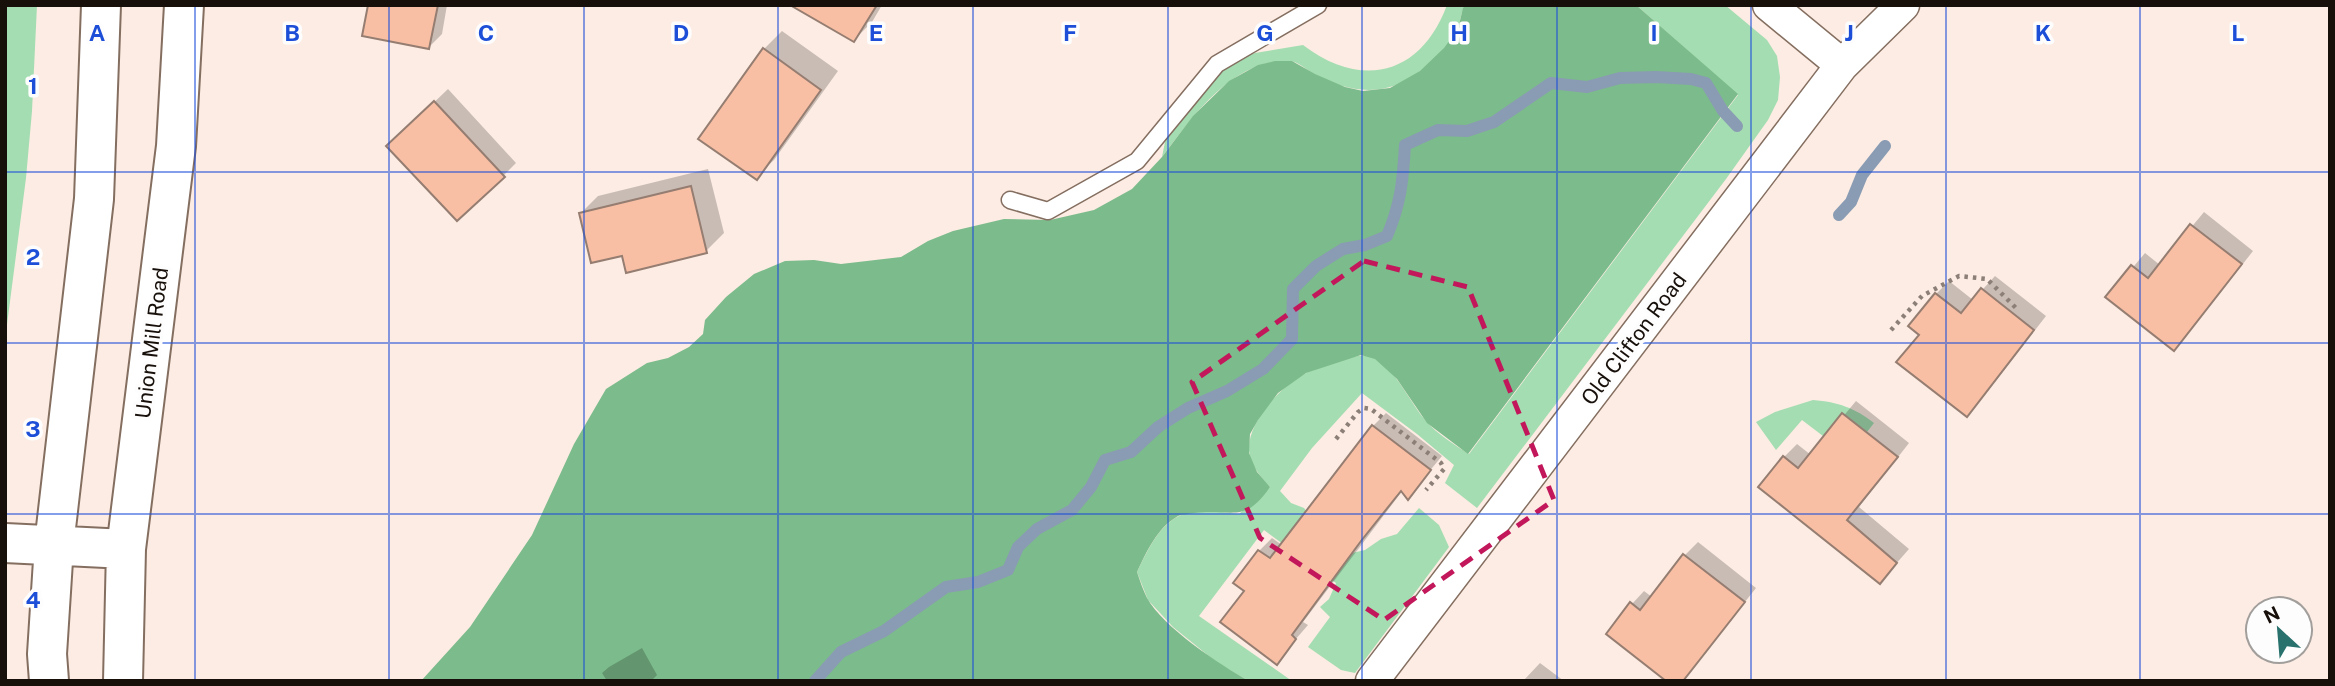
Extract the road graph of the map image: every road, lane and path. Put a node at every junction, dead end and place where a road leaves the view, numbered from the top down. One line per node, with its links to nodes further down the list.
1 (101, 5): 13 (street)
2 (184, 5): 14 (street, Union Mill Road)
3 (1318, 5): 7 (lane)
4 (1769, 5): 6 (street)
5 (1903, 5): 6 (street, Old Clifton Road)
6 (1842, 65): 17 (street, Old Clifton Road)
7 (1010, 200)
8 (2018, 310): 9 (path)
9 (1891, 330)
10 (1336, 439): 11 (path)
11 (1426, 490)
12 (5, 543): 13 (street)
13 (54, 545): 14 (street); 15 (street)
14 (126, 549): 16 (street, Union Mill Road)
15 (49, 681)
16 (123, 681)
17 (1372, 681)

